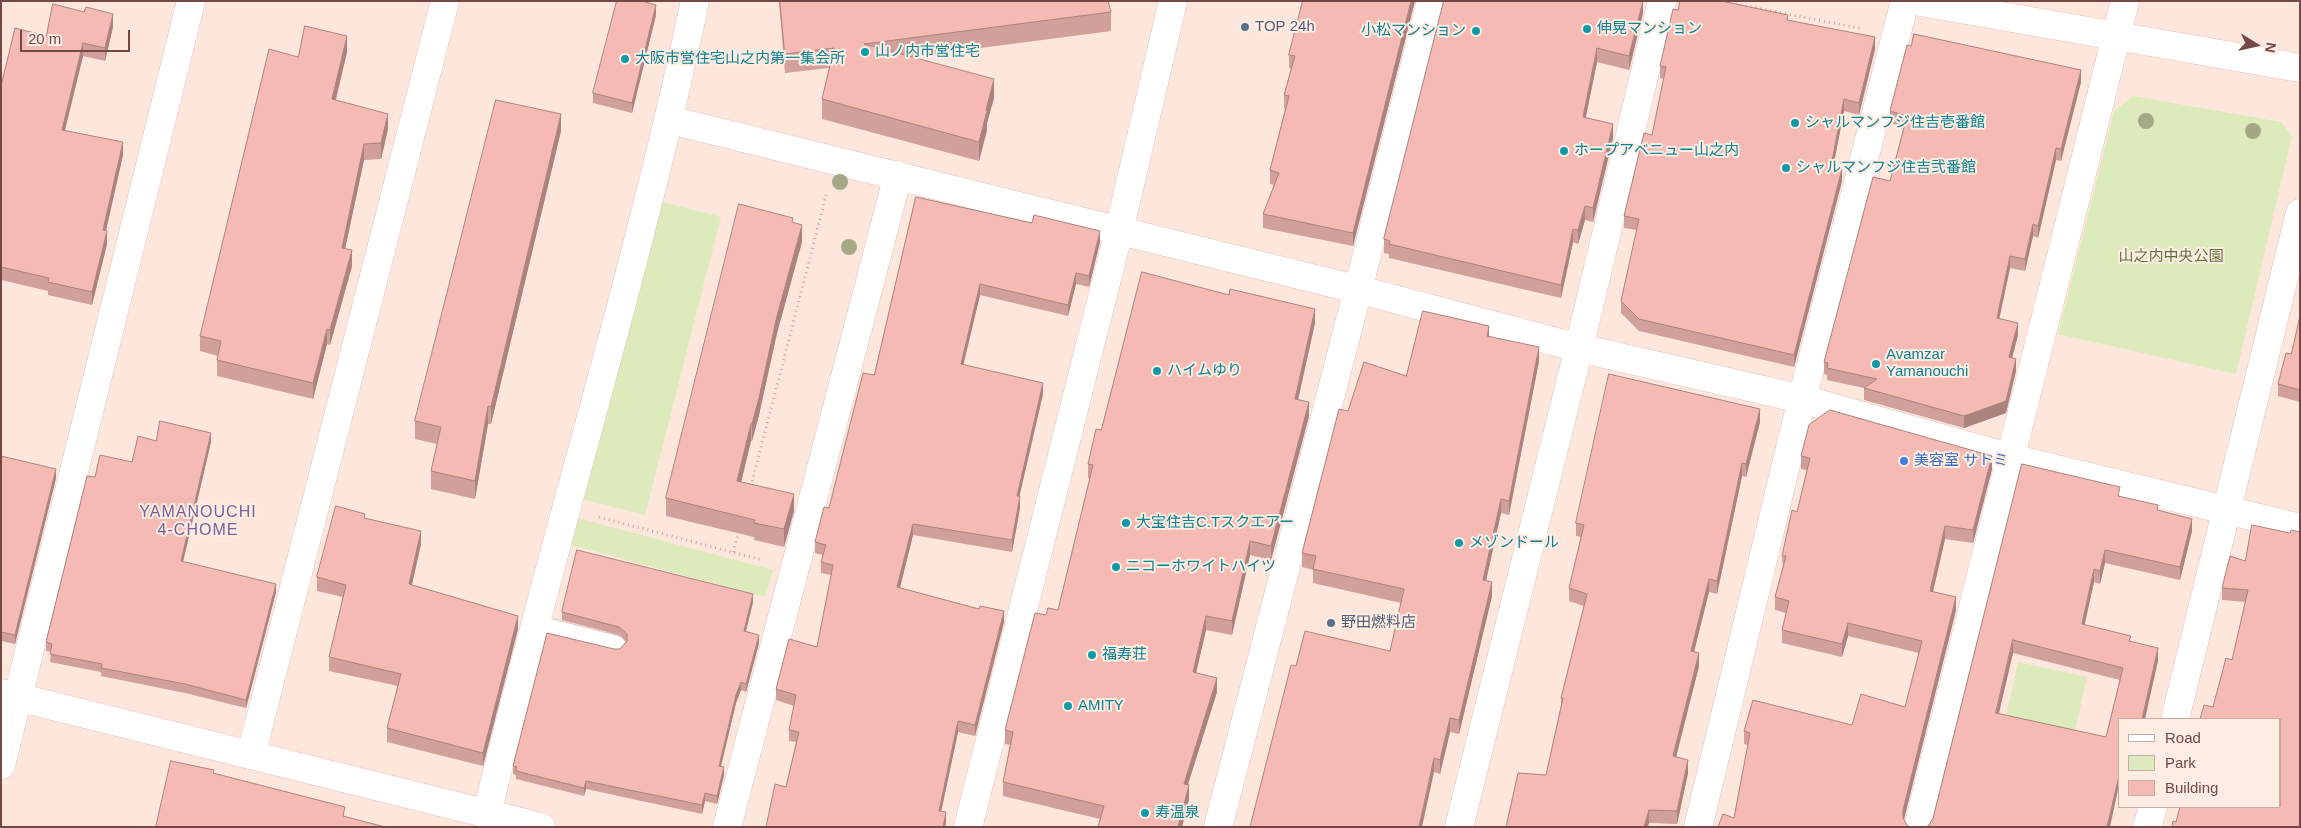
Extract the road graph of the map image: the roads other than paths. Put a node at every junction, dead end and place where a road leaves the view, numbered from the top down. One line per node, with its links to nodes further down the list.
1 (191, 1): 24 (street)
2 (445, 1): 26 (street)
3 (695, 1): 12 (street)
4 (1173, 1): 15 (street)
5 (1431, 1): 16 (street)
6 (1662, 1): 17 (street)
7 (1904, 1): 18 (street)
8 (1915, 1): 10 (street)
9 (2125, 1): 10 (street)
10 (2117, 36): 11 (street); 19 (street)
11 (2300, 68)
12 (670, 120): 13 (street); 22 (street)
13 (898, 175): 15 (street); 31 (street)
14 (2300, 213): 20 (street)
15 (1119, 231): 16 (street); 32 (street)
16 (1358, 290): 17 (street); 33 (street)
17 (1579, 348): 18 (street); 34 (street)
18 (1802, 400): 19 (street); 35 (street)
19 (2011, 458): 20 (street); 36 (street)
20 (2228, 512): 21 (street); 25 (street)
21 (2300, 528)
22 (534, 626): 23 (lane); 29 (street)
23 (616, 646)
24 (10, 695): 26 (street); 27 (street)
25 (2175, 718)
26 (251, 755): 29 (street)
27 (1, 765)
28 (2152, 808): 37 (street)
29 (487, 814): 30 (street)
30 (541, 827)
31 (727, 827)
32 (968, 827)
33 (1218, 827)
34 (1459, 827)
35 (1698, 827)
36 (1918, 827)
37 (2148, 827)

